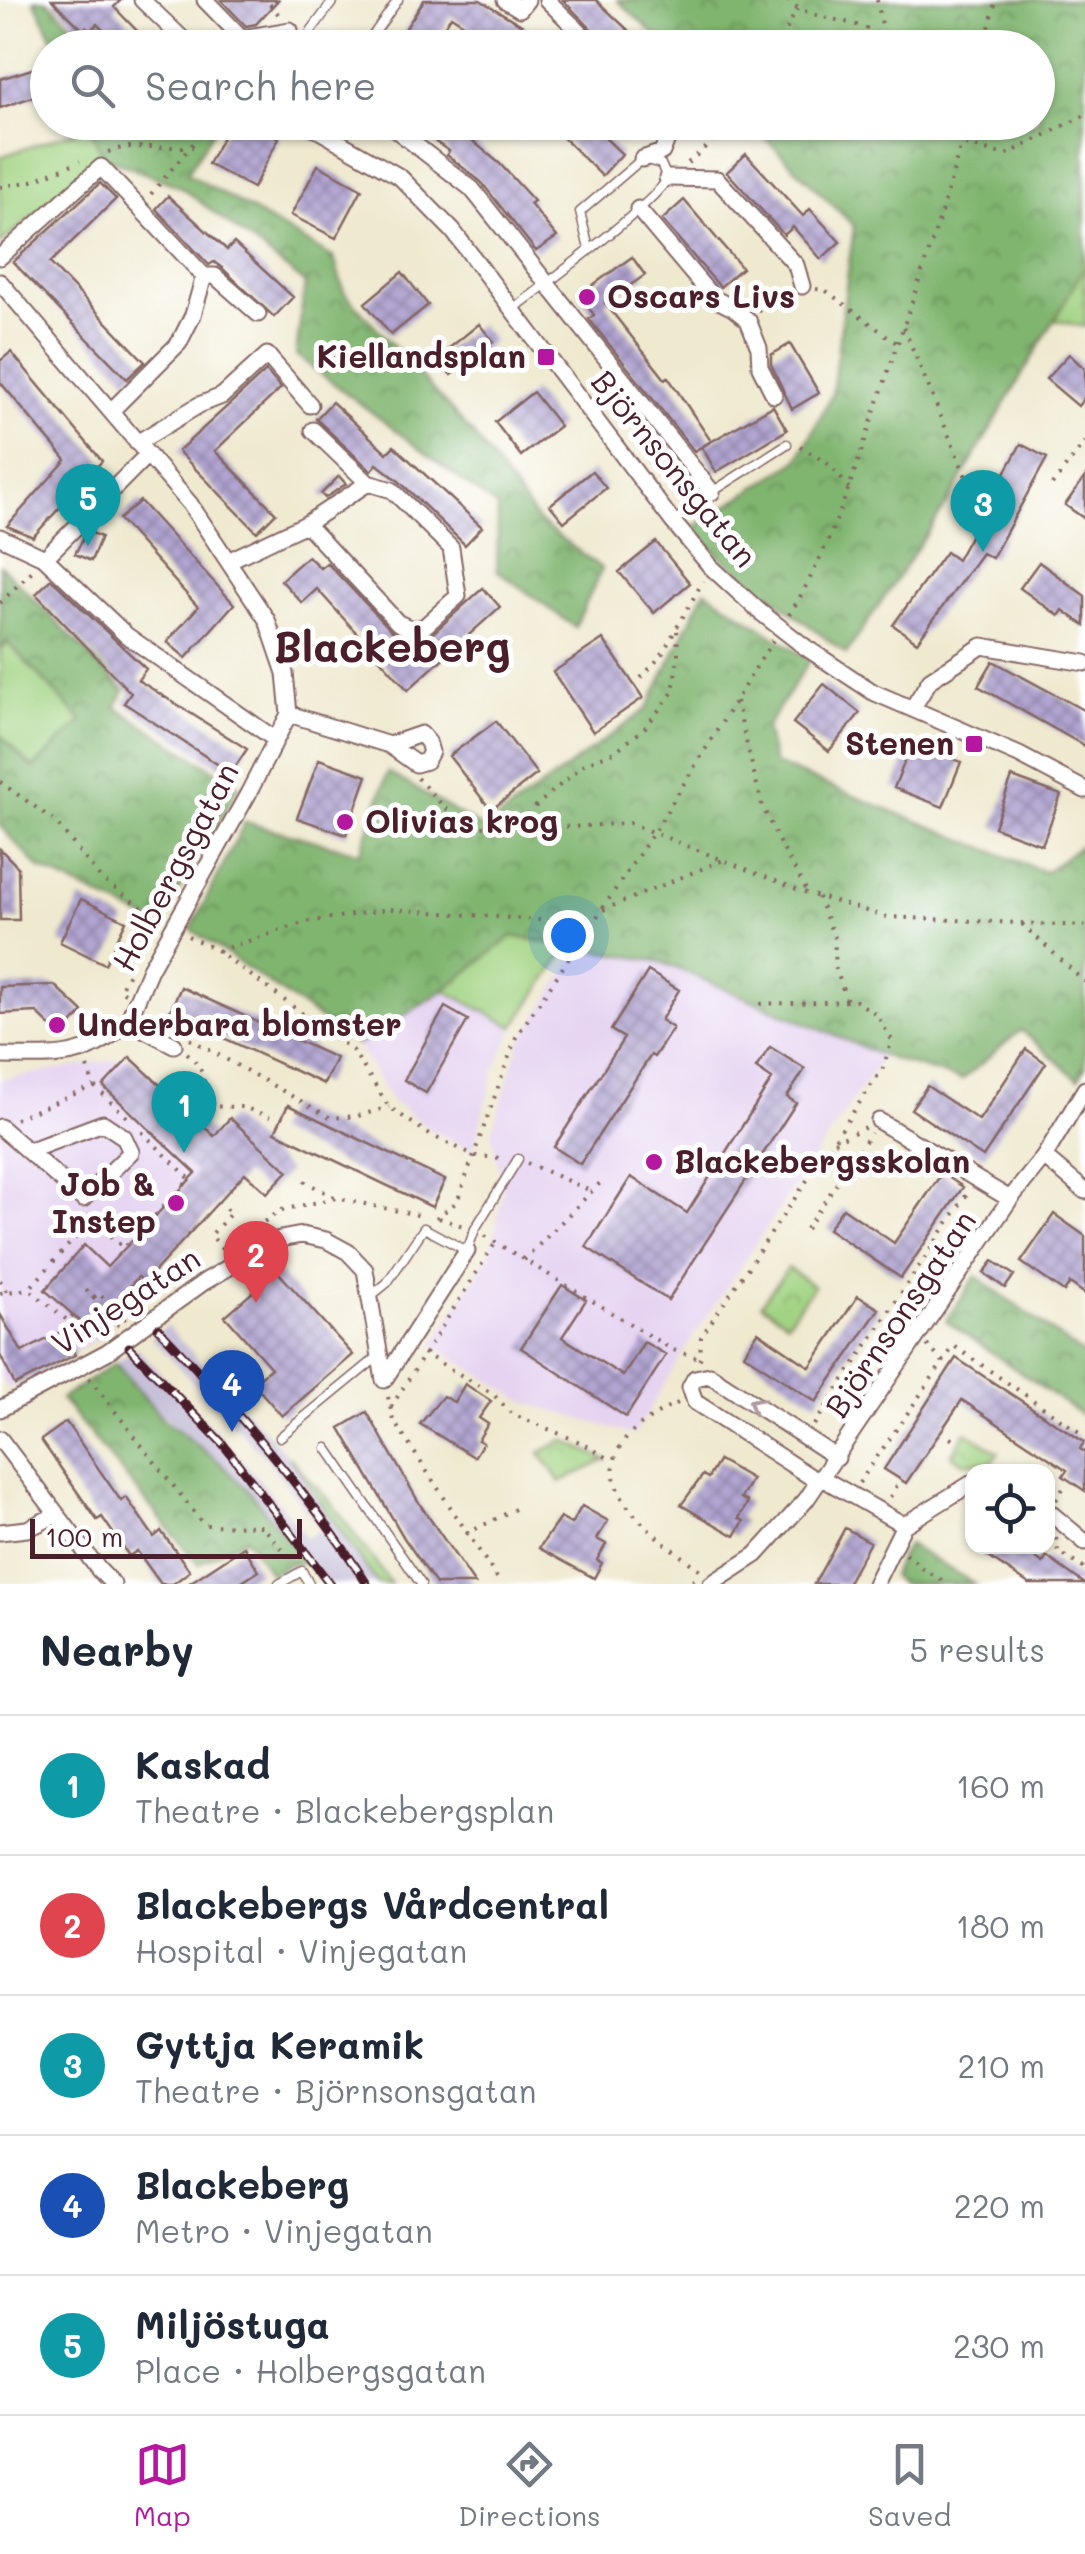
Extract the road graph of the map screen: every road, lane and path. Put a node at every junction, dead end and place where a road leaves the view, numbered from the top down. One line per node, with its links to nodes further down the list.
1 (142, 0): 12 (street)
2 (205, 0): 13 (street)
3 (334, 0): 14 (lane)
4 (398, 0): 15 (lane)
5 (505, 0): 6 (street)
6 (527, 0)
7 (546, 0): 16 (street)
8 (877, 0): 19 (path)
9 (996, 0): 20 (path)
10 (789, 1): 11 (path)
11 (796, 9): 17 (path); 18 (path)
12 (173, 30)
13 (234, 30)
14 (312, 30)
15 (377, 30)
16 (577, 30)
17 (786, 30)
18 (870, 30)
19 (883, 30)
20 (988, 30)
21 (1085, 115): 22 (path)
22 (1055, 130)
23 (197, 140): 34 (path)
24 (335, 140): 42 (street, Björnsonsgatan)
25 (409, 140): 39 (street, Björnsonsgatan)
26 (667, 140): 32 (street)
27 (713, 140): 33 (path)
28 (959, 140): 31 (path)
29 (963, 140): 31 (path)
30 (1036, 140): 31 (path)
31 (962, 144): 45 (path)
32 (642, 159): 33 (lane); 36 (lane)
33 (667, 178): 35 (lane); 40 (street)
34 (138, 208): 37 (street); 38 (street)
35 (638, 209): 36 (lane); 44 (street)
36 (589, 249): 39 (lane)
37 (0, 257)
38 (204, 276): 43 (street); 49 (street)
39 (548, 282): 42 (lane); 57 (street, Björnsonsgatan)
40 (802, 286): 44 (path); 46 (path)
41 (3, 294): 49 (street)
42 (512, 310): 59 (street, Björnsonsgatan)
43 (258, 314)
44 (748, 320): 47 (street)
45 (904, 328): 46 (path); 58 (path)
46 (898, 344): 56 (path)
47 (774, 395)
48 (310, 405): 53 (street)
49 (110, 411): 53 (street)
50 (313, 430): 54 (street)
51 (1085, 442): 55 (path)
52 (787, 444): 56 (path); 57 (lane)
53 (143, 448): 62 (street); 63 (street)
54 (368, 483): 60 (street); 60 (street)
55 (1052, 485)
56 (849, 488): 66 (path)
57 (712, 492): 59 (lane)
58 (979, 508)
59 (673, 522): 64 (street, Björnsonsgatan)
60 (306, 524): 63 (street)
61 (0, 537): 62 (street, Holbergsgatan)
62 (44, 558): 65 (path); 74 (street, Holbergsgatan)
63 (230, 560): 73 (street)
64 (711, 567): 67 (path); 72 (street, Björnsonsgatan, bridge)
65 (0, 603)
66 (788, 617)
67 (677, 628): 70 (path); 79 (path)
68 (778, 634): 71 (path)
69 (1085, 663): 72 (street)
70 (642, 678)
71 (736, 701): 80 (path); 82 (path)
72 (912, 709): 78 (street, Björnsonsgatan)
73 (289, 714): 74 (street, Holbergsgatan); 75 (street)
74 (276, 740): 96 (street, Holbergsgatan, bridge)
75 (389, 745): 76 (street); 76 (street)
76 (416, 764): 79 (path)
77 (0, 782): 84 (path)
78 (1085, 790)
79 (519, 821): 80 (path)
80 (654, 832): 81 (path); 85 (path)
81 (723, 860): 82 (path); 85 (path)
82 (809, 894): 83 (path)
83 (818, 897): 88 (path); 94 (path)
84 (147, 911): 86 (path); 92 (path)
85 (600, 912): 87 (path)
86 (164, 922)
87 (592, 924): 91 (path); 109 (path)
88 (1022, 924): 89 (path); 93 (path)
89 (1085, 926)
90 (188, 936): 91 (path)
91 (218, 951): 103 (path)
92 (124, 982)
93 (1085, 982)
94 (847, 1001): 95 (path); 107 (path)
95 (758, 1004)
96 (128, 1022): 97 (street, Holbergsgatan); 98 (street, Holbergsgatan)
97 (174, 1046): 104 (path)
98 (0, 1056)
99 (228, 1059): 103 (path)
100 (90, 1076): 101 (path)
101 (94, 1086): 106 (path); 112 (path)
102 (1085, 1089): 110 (street, Björnsonsgatan)
103 (389, 1107): 109 (path)
104 (270, 1116)
105 (879, 1120): 107 (path); 119 (street, Björnsonsgatan); 123 (path)
106 (4, 1125): 108 (street)
107 (832, 1143): 127 (path)
108 (28, 1151): 108 (street)
109 (476, 1156): 111 (path); 121 (path)
110 (1044, 1157): 116 (street); 119 (street, Björnsonsgatan)
111 (518, 1160): 117 (path); 124 (lane)
112 (190, 1179)
113 (304, 1181): 118 (path)
114 (602, 1181): 117 (path)
115 (972, 1186): 146 (path)
116 (1085, 1190)
117 (591, 1191): 127 (path)
118 (336, 1198): 120 (path); 121 (path)
119 (1010, 1199): 153 (street, Björnsonsgatan)
120 (217, 1202)
121 (439, 1218): 124 (path)
122 (91, 1220): 129 (path)
123 (806, 1228)
124 (474, 1230): 125 (path); 126 (lane)
125 (496, 1242): 127 (path); 138 (path)
126 (467, 1251): 133 (lane); 142 (street)
127 (524, 1260)
128 (0, 1280): 131 (path)
129 (30, 1288): 131 (path); 134 (path)
130 (86, 1290): 132 (path)
131 (4, 1293)
132 (94, 1297): 135 (path); 136 (path)
133 (369, 1297): 139 (street, Vinjegatan); 141 (street, Vinjegatan)
134 (74, 1315)
135 (136, 1328)
136 (128, 1334)
137 (926, 1344): 140 (path)
138 (425, 1354): 144 (path); 154 (path)
139 (380, 1355): 142 (street, Vinjegatan); 148 (lane)
140 (943, 1362): 147 (path); 158 (path)
141 (80, 1366): 145 (street, Vinjegatan); 172 (path)
142 (384, 1380): 144 (path)
143 (682, 1400): 154 (path)
144 (390, 1409): 167 (path)
145 (0, 1410)
146 (811, 1429)
147 (1085, 1436)
148 (280, 1437)
149 (950, 1438): 151 (path)
150 (0, 1440): 164 (street)
151 (958, 1443)
152 (327, 1448): 177 (lane)
153 (837, 1458): 155 (street, Björnsonsgatan); 155 (street, Björnsonsgatan, one-way to 155)
154 (613, 1460): 173 (path)
155 (819, 1479): 165 (street); 173 (street, Björnsonsgatan)
156 (1067, 1482): 160 (path)
157 (898, 1484): 161 (path)
158 (857, 1487)
159 (965, 1487): 165 (street)
160 (1055, 1500)
161 (885, 1505)
162 (1055, 1508): 169 (street)
163 (515, 1509): 167 (path)
164 (56, 1515): 166 (street); 174 (street)
165 (904, 1525): 180 (street)
166 (0, 1532)
167 (466, 1534): 178 (path)
168 (1056, 1534): 171 (path)
169 (1085, 1542)
170 (902, 1550): 181 (path)
171 (1085, 1569)
172 (302, 1571): 175 (lane); 176 (lane)
173 (709, 1577): 179 (path)
174 (114, 1584)
175 (279, 1584)
176 (310, 1584)
177 (422, 1584)
178 (501, 1584)
179 (682, 1584)
180 (875, 1584)
181 (948, 1584)

